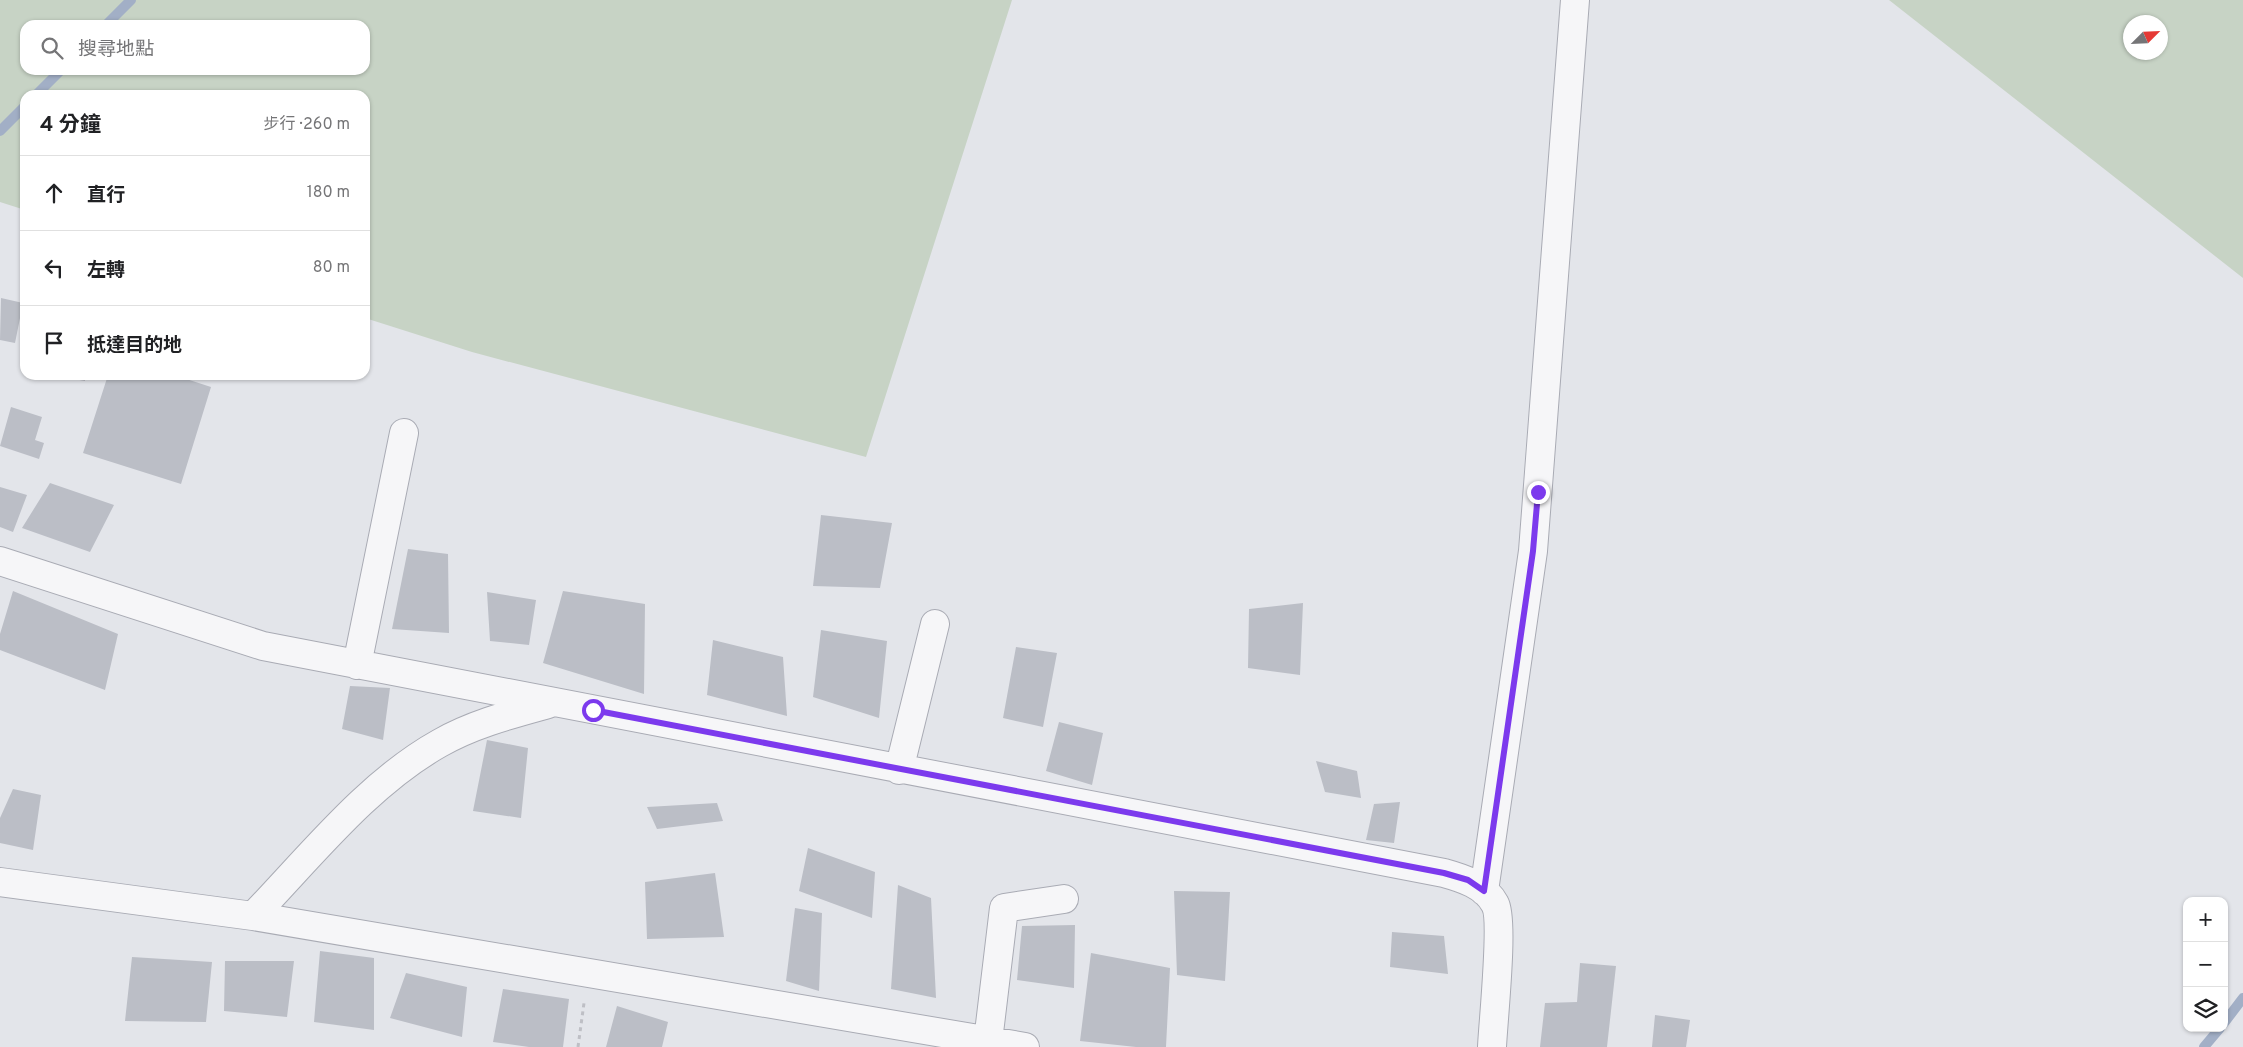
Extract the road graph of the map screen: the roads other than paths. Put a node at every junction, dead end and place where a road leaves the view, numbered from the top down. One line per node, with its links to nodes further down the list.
1 (1576, 0): 9 (street)
2 (404, 434): 5 (street)
3 (0, 561): 5 (street)
4 (936, 624): 7 (street)
5 (358, 665): 6 (street)
6 (554, 702): 7 (street); 11 (street)
7 (899, 770): 9 (street)
8 (0, 882): 11 (street)
9 (1484, 891): 14 (street)
10 (1064, 899): 12 (street)
11 (253, 916): 12 (street)
12 (988, 1041): 13 (street)
13 (1025, 1047)
14 (1492, 1047)

